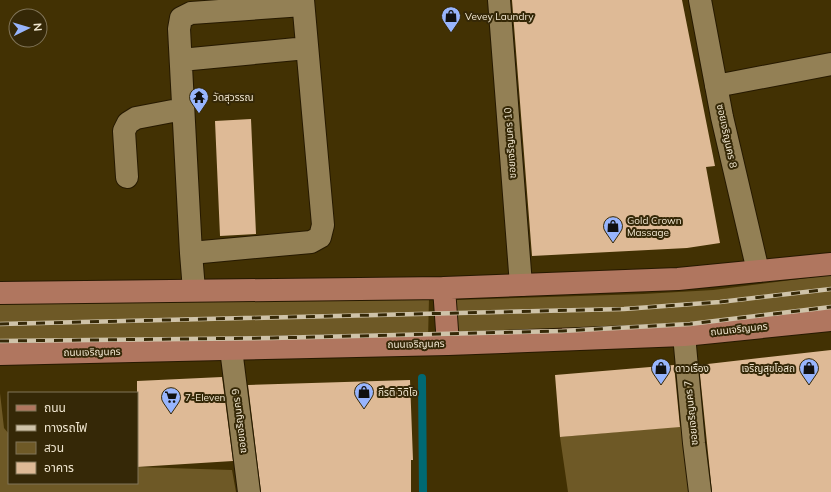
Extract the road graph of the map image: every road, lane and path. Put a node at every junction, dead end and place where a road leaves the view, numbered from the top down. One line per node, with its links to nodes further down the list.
1 (500, 0): 13 (street, ซอยเจริญนคร 10)
2 (700, 0): 7 (street, ซอยเจริญนคร 8)
3 (303, 2): 4 (street); 5 (street)
4 (307, 48): 5 (street); 10 (street)
5 (181, 60): 8 (street)
6 (831, 64): 7 (street)
7 (716, 86): 12 (street, ซอยเจริญนคร 8)
8 (183, 109): 9 (street); 10 (street)
9 (127, 178)
10 (191, 253): 15 (street)
11 (831, 264): 12 (main road)
12 (758, 271): 13 (main road)
13 (521, 285): 14 (main road)
14 (444, 288): 15 (main road); 19 (main road)
15 (194, 290): 16 (main road)
16 (0, 293)
17 (831, 320): 18 (main road, ถนนเจริญนคร)
18 (684, 335): 19 (main road, ถนนเจริญนคร); 23 (street, ซอยเจริญนคร 7)
19 (448, 344): 20 (main road, ถนนเจริญนคร)
20 (231, 349): 21 (main road, ถนนเจริญนคร); 22 (street, ซอยเจริญนคร 9)
21 (0, 354)
22 (249, 492)
23 (700, 492)

